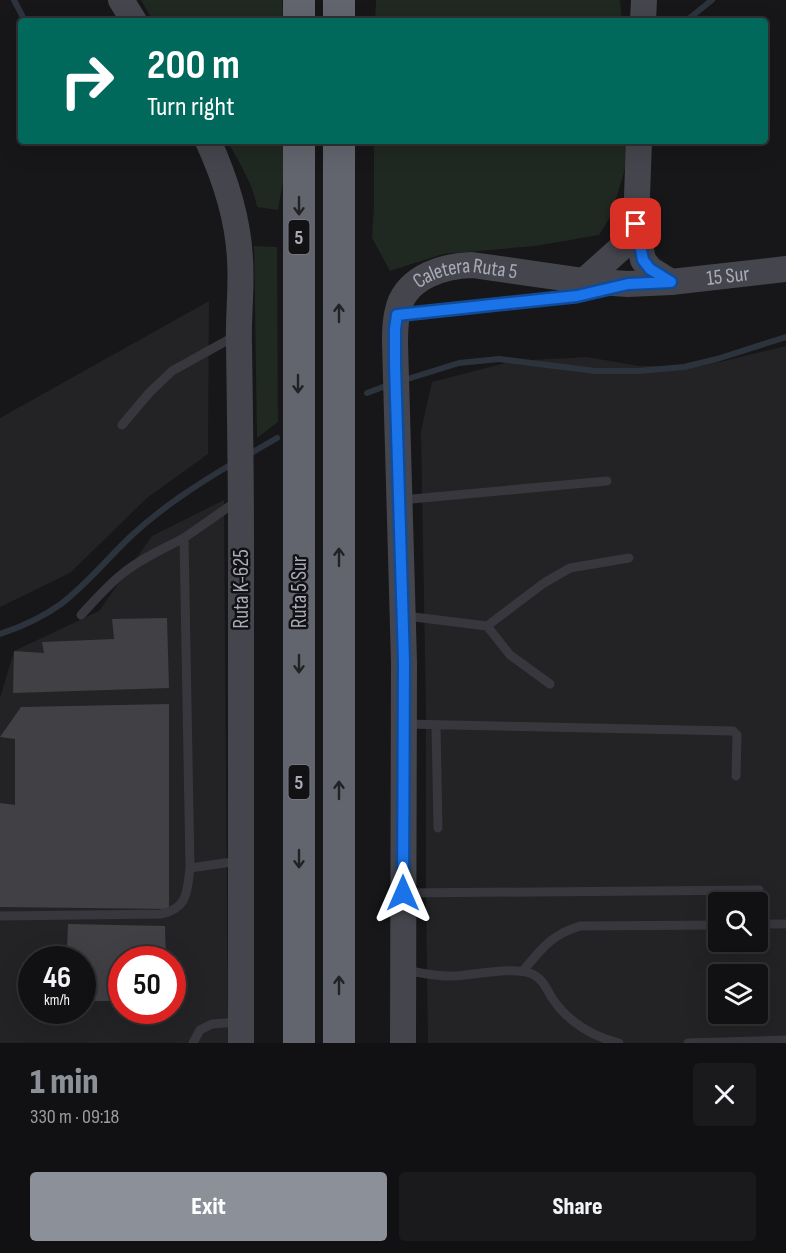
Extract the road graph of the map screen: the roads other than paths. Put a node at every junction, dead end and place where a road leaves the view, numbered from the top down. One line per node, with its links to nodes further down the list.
1 (121, 0): 5 (main road)
2 (299, 0): 6 (highway)
3 (339, 0): 7 (highway)
4 (644, 0): 8 (main road)
5 (132, 18)
6 (299, 18)
7 (339, 18)
8 (643, 18)
9 (209, 144): 19 (main road, Ruta K-625)
10 (299, 144): 47 (highway, Ruta 5 Sur / 5, one-way to 47)
11 (339, 144): 48 (highway, Ruta 5 Sur / 5, one-way to 11)
12 (639, 144): 13 (main road)
13 (636, 224): 15 (main road); 16 (main road)
14 (786, 269): 16 (main road, 15 Sur)
15 (584, 281): 17 (main road, Caletera Ruta 5); 18 (main road, Caletera Ruta 5)
16 (671, 282): 17 (main road, Caletera Ruta 5)
17 (628, 284): 18 (lane)
18 (397, 315): 23 (main road, Caletera Ruta 5)
19 (239, 333): 20 (lane); 22 (main road, Ruta K-625)
20 (122, 425)
21 (608, 481): 23 (lane)
22 (241, 486): 24 (lane); 34 (main road, Ruta K-625)
23 (399, 500): 27 (main road, Caletera Ruta 5)
24 (184, 538): 26 (lane); 35 (lane)
25 (629, 558): 28 (lane)
26 (81, 615)
27 (403, 615): 28 (lane); 30 (main road, Caletera Ruta 5)
28 (487, 626): 29 (lane)
29 (550, 684)
30 (404, 724): 31 (lane); 37 (main road, Caletera Ruta 5)
31 (436, 725): 32 (lane); 33 (lane)
32 (736, 777)
33 (438, 828)
34 (241, 860): 35 (lane); 44 (main road, Ruta K-625)
35 (190, 868): 38 (lane)
36 (759, 890): 37 (lane)
37 (403, 893): 42 (main road, Caletera Ruta 5)
38 (0, 916)
39 (708, 924): 43 (lane)
40 (768, 924): 41 (lane)
41 (786, 924)
42 (403, 970): 43 (lane); 49 (main road, Caletera Ruta 5)
43 (523, 971): 50 (lane)
44 (241, 1032): 46 (lane)
45 (786, 1040): 51 (lane)
46 (193, 1043)
47 (299, 1043)
48 (339, 1043)
49 (403, 1043)
50 (619, 1043)
51 (688, 1043)

